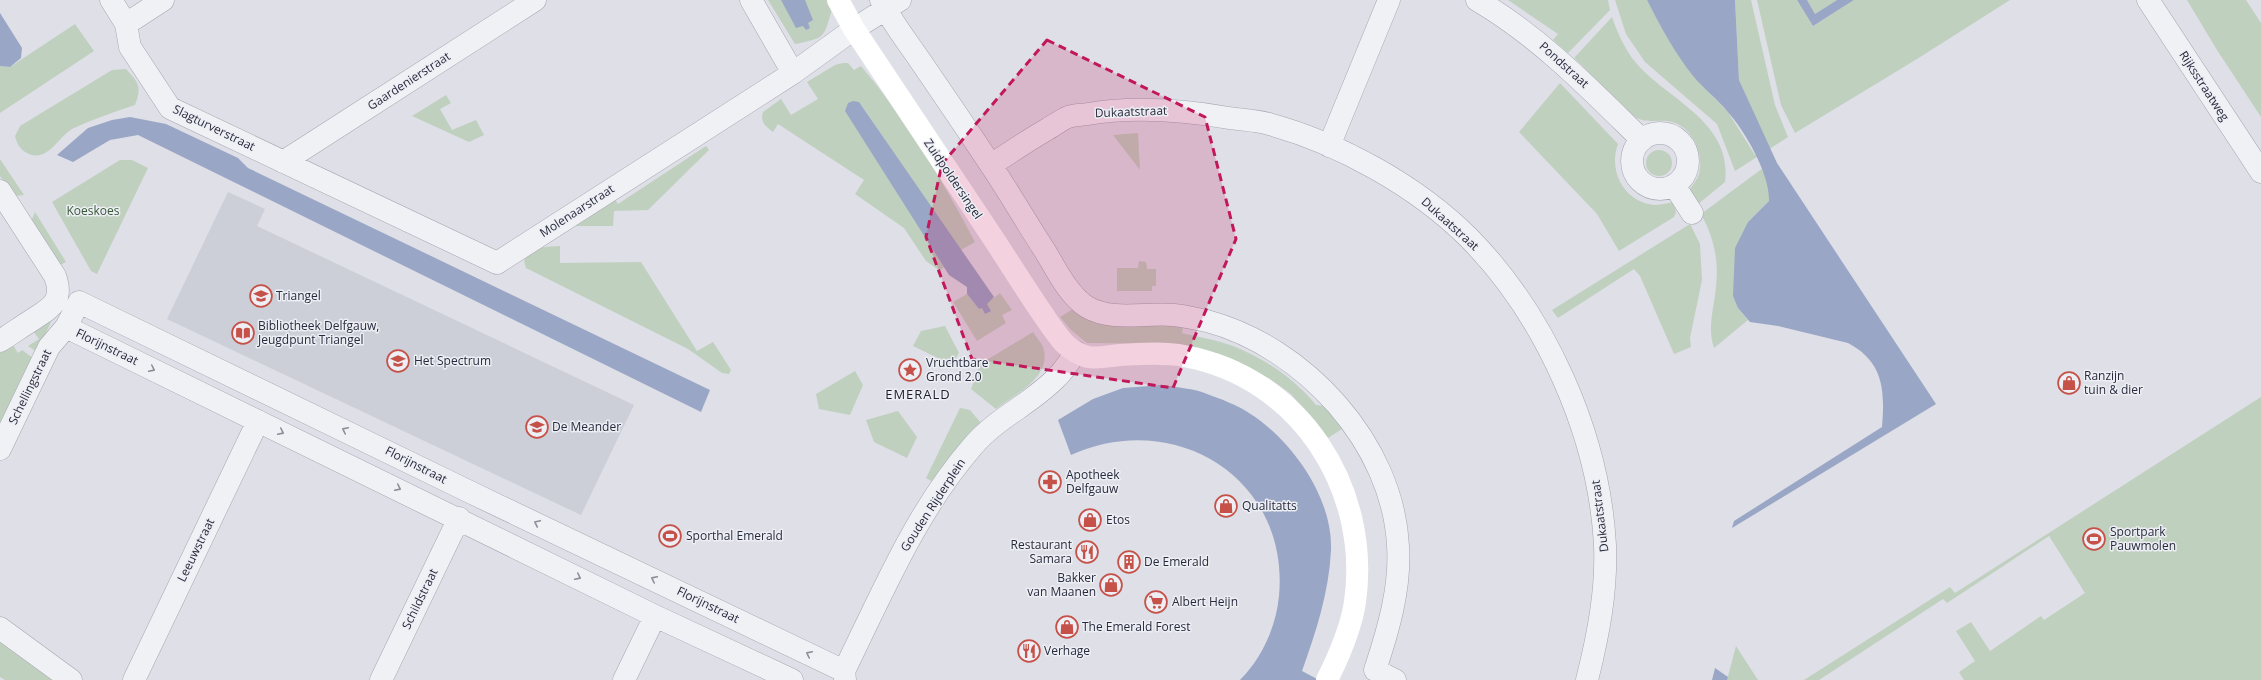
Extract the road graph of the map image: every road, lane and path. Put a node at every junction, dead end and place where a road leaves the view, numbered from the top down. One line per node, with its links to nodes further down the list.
1 (111, 0): 10 (street, Slagturverstraat)
2 (163, 0): 10 (street)
3 (535, 0): 15 (street, Gaardenierstraat)
4 (751, 0): 12 (street)
5 (838, 0): 11 (street, Zuidpoldersingel)
6 (1389, 0): 14 (street)
7 (1477, 0): 13 (street, Pondstraat)
8 (2148, 0): 17 (street, Rijksstraatweg)
9 (889, 3): 11 (street, Molenaarstraat); 16 (street)
10 (126, 24): 15 (street, Slagturverstraat)
11 (854, 29): 12 (street, Molenaarstraat); 23 (street, Zuidpoldersingel)
12 (794, 73): 15 (street, Molenaarstraat)
13 (1642, 140): 18 (street); 18 (street)
14 (1329, 146): 16 (street, Dukaatstraat); 41 (street, Dukaatstraat)
15 (283, 162)
16 (991, 165): 40 (street)
17 (2261, 172)
18 (1674, 185): 20 (street)
19 (0, 192): 22 (street)
20 (1692, 213)
21 (66, 327): 24 (street, Florijnstraat, one-way to 24); 25 (street, Florijnstraat, one-way to 21); 26 (street, Schellingstraat)
22 (0, 341)
23 (1076, 352): 33 (street, Gouden Rijderplein); 34 (street)
24 (258, 420): 27 (street, Florijnstraat, one-way to 27); 36 (street, Leeuwstraat)
25 (370, 442): 27 (street); 29 (street, Florijnstraat, one-way to 25)
26 (0, 450)
27 (356, 468): 28 (street, Florijnstraat, one-way to 28)
28 (459, 518): 30 (street, Florijnstraat); 37 (street, Schildstraat)
29 (571, 539): 30 (street); 33 (street, Florijnstraat, one-way to 29)
30 (557, 566): 31 (street, Florijnstraat, one-way to 31)
31 (655, 616): 38 (street); 39 (street, Florijnstraat)
32 (0, 628): 35 (street)
33 (845, 676)
34 (1329, 676)
35 (71, 680)
36 (134, 680)
37 (381, 680)
38 (624, 680)
39 (792, 680)
40 (1395, 680)
41 (1587, 680)

